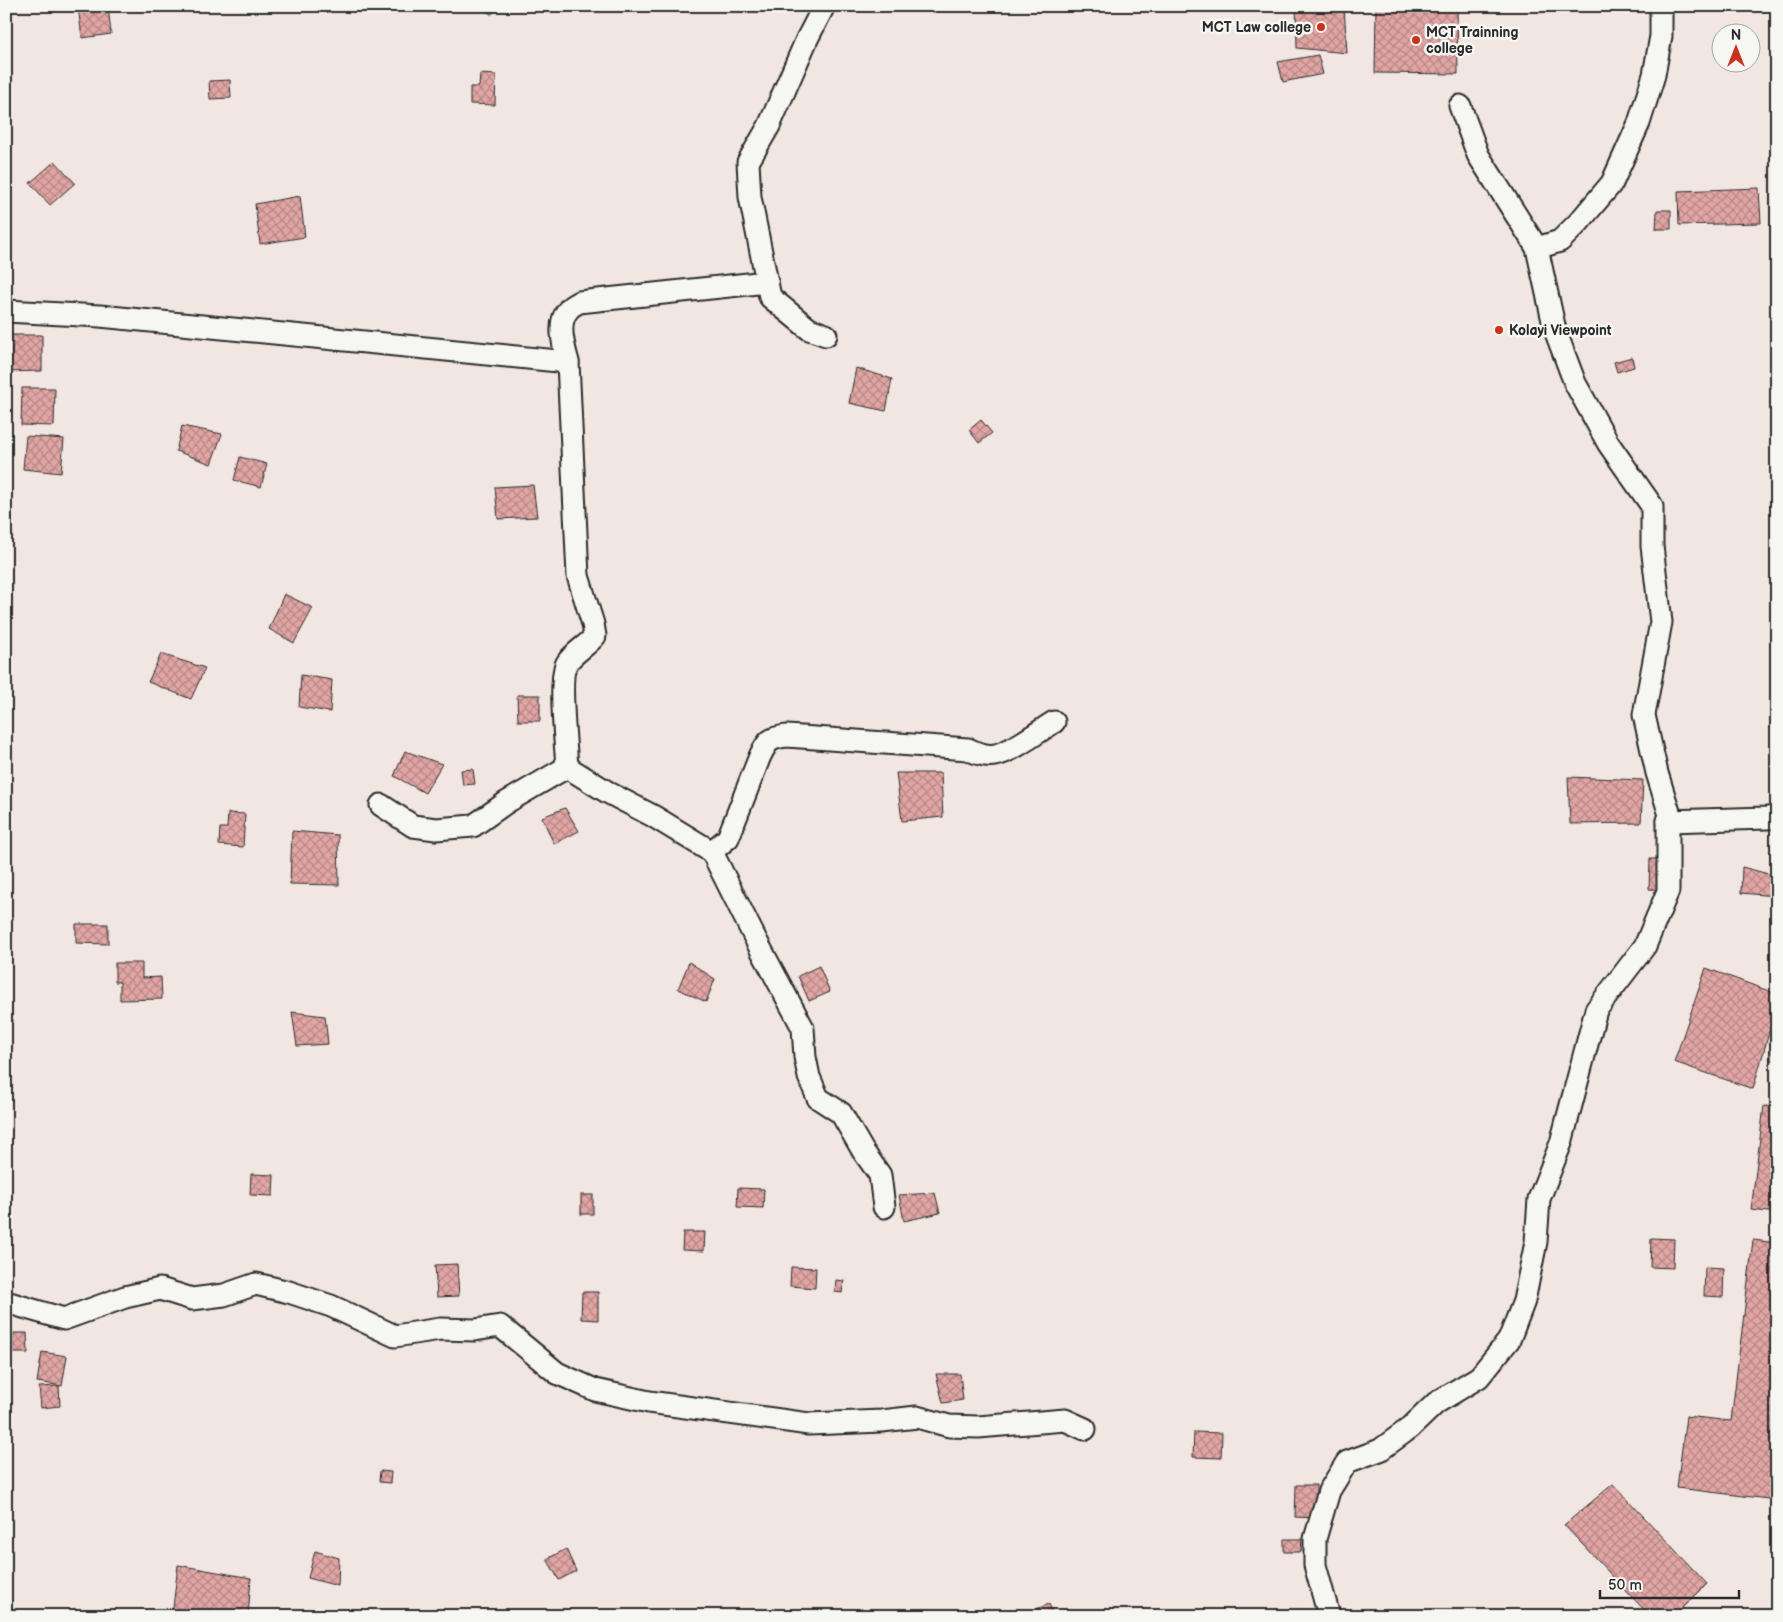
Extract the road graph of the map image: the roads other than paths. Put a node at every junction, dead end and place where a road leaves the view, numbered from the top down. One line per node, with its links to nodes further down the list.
1 (824, 6): 5 (street)
2 (1660, 6): 4 (street)
3 (1460, 106): 4 (street)
4 (1537, 248): 13 (street)
5 (767, 282): 7 (street); 8 (street)
6 (6, 311): 8 (street)
7 (826, 336)
8 (568, 362): 10 (street)
9 (1054, 722): 14 (street)
10 (567, 767): 11 (street); 14 (street)
11 (381, 805)
12 (1777, 817): 13 (street)
13 (1668, 821): 18 (street)
14 (711, 852): 15 (street)
15 (884, 1207)
16 (6, 1302): 17 (street)
17 (1084, 1429)
18 (1329, 1616)

